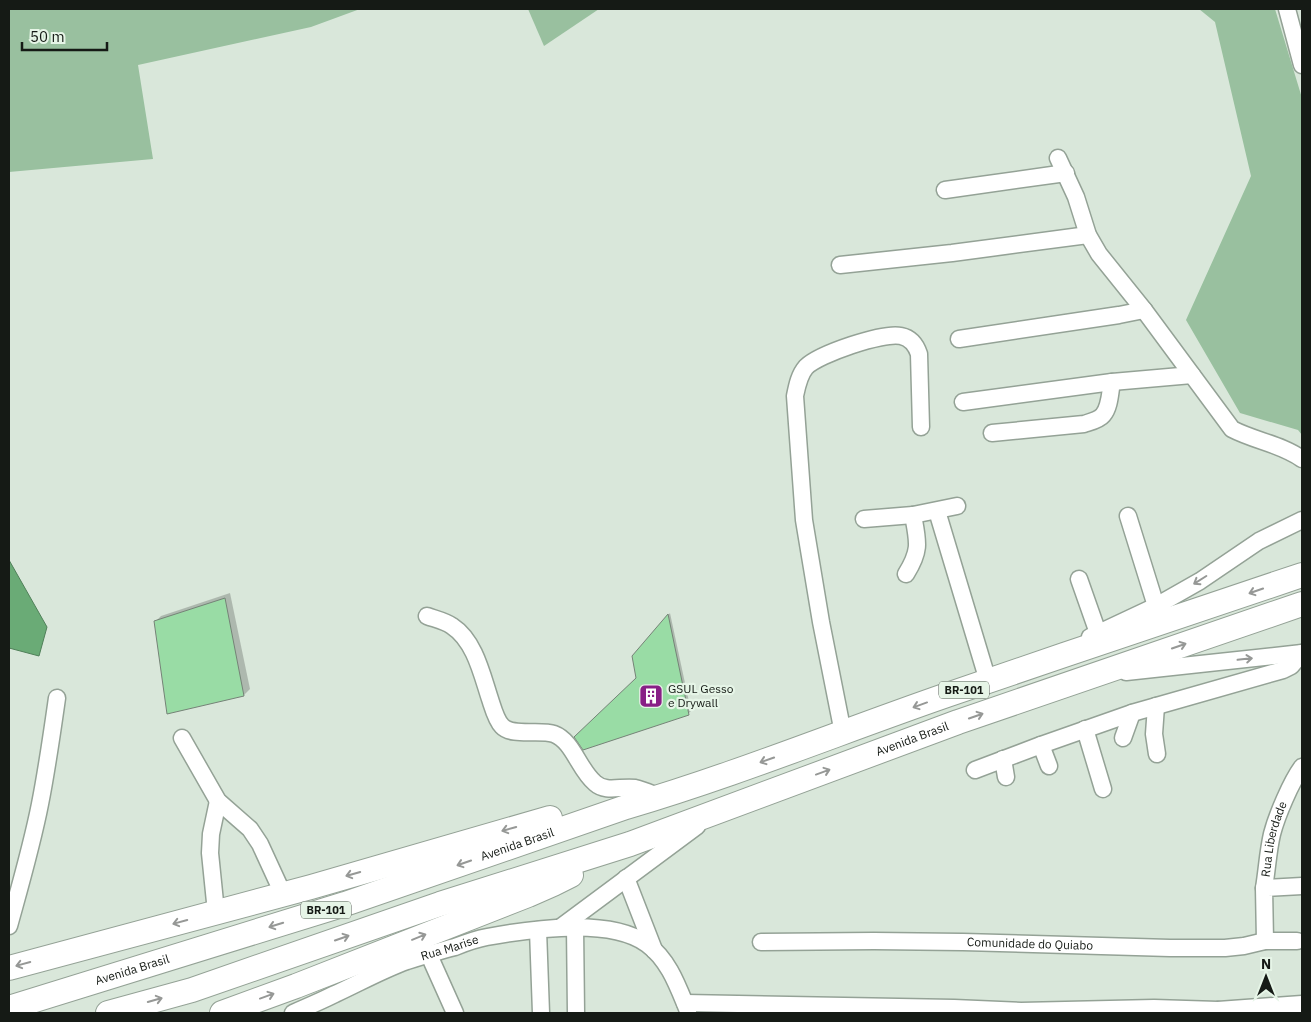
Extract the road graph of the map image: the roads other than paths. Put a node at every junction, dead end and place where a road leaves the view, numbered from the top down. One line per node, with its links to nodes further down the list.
1 (1287, 9): 2 (street)
2 (1302, 60)
3 (1058, 158): 4 (street)
4 (1066, 173): 5 (street); 6 (street)
5 (945, 190)
6 (1088, 235): 7 (street); 8 (street)
7 (840, 265)
8 (1144, 310): 9 (street); 10 (street)
9 (959, 339)
10 (1192, 375): 11 (street); 15 (street)
11 (1112, 382): 12 (street); 14 (street)
12 (963, 402)
13 (921, 427): 37 (street)
14 (992, 433)
15 (1302, 459)
16 (957, 506): 17 (street)
17 (937, 511): 18 (street); 32 (street)
18 (913, 515): 20 (street); 22 (street)
19 (1128, 516): 26 (street)
20 (864, 520)
21 (1302, 520): 26 (street, Avenida Brasil, one-way to 26)
22 (906, 574)
23 (1302, 575): 30 (highway, Avenida Brasil / BR-101, one-way to 30)
24 (1079, 579): 28 (street)
25 (1302, 604): 31 (highway, Avenida Brasil / BR-101, one-way to 25)
26 (1156, 606): 28 (street, Avenida Brasil)
27 (427, 616): 48 (street)
28 (1098, 633): 30 (street, Avenida Brasil)
29 (1302, 653): 31 (street, Avenida Brasil, one-way to 29); 34 (street)
30 (1023, 670): 32 (highway, Avenida Brasil / BR-101)
31 (1092, 676): 51 (highway, Avenida Brasil / BR-101, one-way to 31)
32 (988, 681): 37 (highway, Avenida Brasil / BR-101, one-way to 37)
33 (57, 698): 59 (street)
34 (1156, 706): 35 (street); 41 (street)
35 (1132, 713): 36 (street); 39 (street)
36 (1085, 730): 40 (street); 47 (street)
37 (843, 733): 48 (highway, Avenida Brasil / BR-101, one-way to 48)
38 (182, 738): 49 (street)
39 (1123, 738)
40 (1041, 745): 42 (street); 43 (street)
41 (1157, 754)
42 (1003, 759): 45 (street); 46 (street)
43 (1049, 766)
44 (1302, 766): 56 (street, Rua Liberdade)
45 (975, 770)
46 (1006, 777)
47 (1103, 789)
48 (660, 797): 50 (highway, Avenida Brasil / BR-101)
49 (218, 801): 55 (street); 57 (street)
50 (626, 807): 55 (highway, one-way to 55); 70 (highway, Avenida Brasil / BR-101, one-way to 70)
51 (716, 812): 52 (highway, Avenida Brasil / BR-101); 53 (street)
52 (630, 844): 58 (highway); 78 (highway, Avenida Brasil / BR-101, one-way to 52)
53 (626, 878): 60 (street); 66 (street)
54 (1302, 886): 56 (street)
55 (283, 894): 57 (highway)
56 (1264, 895): 63 (street, Rua Liberdade)
57 (216, 912): 68 (highway, one-way to 68)
58 (476, 914): 62 (street); 79 (highway, one-way to 58)
59 (9, 926)
60 (568, 927): 61 (street, Rua Marise); 66 (street, Rua Marise); 83 (street)
61 (538, 930): 62 (street, Rua Marise); 82 (street)
62 (486, 937): 67 (street, Rua Marise)
63 (1265, 941): 64 (street, Comunidade do Quiabo); 65 (street, Comunidade do Quiabo)
64 (1297, 941)
65 (761, 942)
66 (654, 950): 71 (street)
67 (429, 954): 80 (street, Rua Marise); 81 (street)
68 (9, 968)
69 (1302, 1004): 77 (street)
70 (16, 1006)
71 (687, 1008): 72 (street)
72 (869, 1010): 73 (street)
73 (954, 1010): 75 (street)
74 (1154, 1011): 76 (street); 77 (street)
75 (1021, 1012): 76 (street)
76 (1088, 1012)
77 (1218, 1012)
78 (108, 1013)
79 (222, 1013)
80 (293, 1013)
81 (455, 1013)
82 (541, 1013)
83 (576, 1013)

